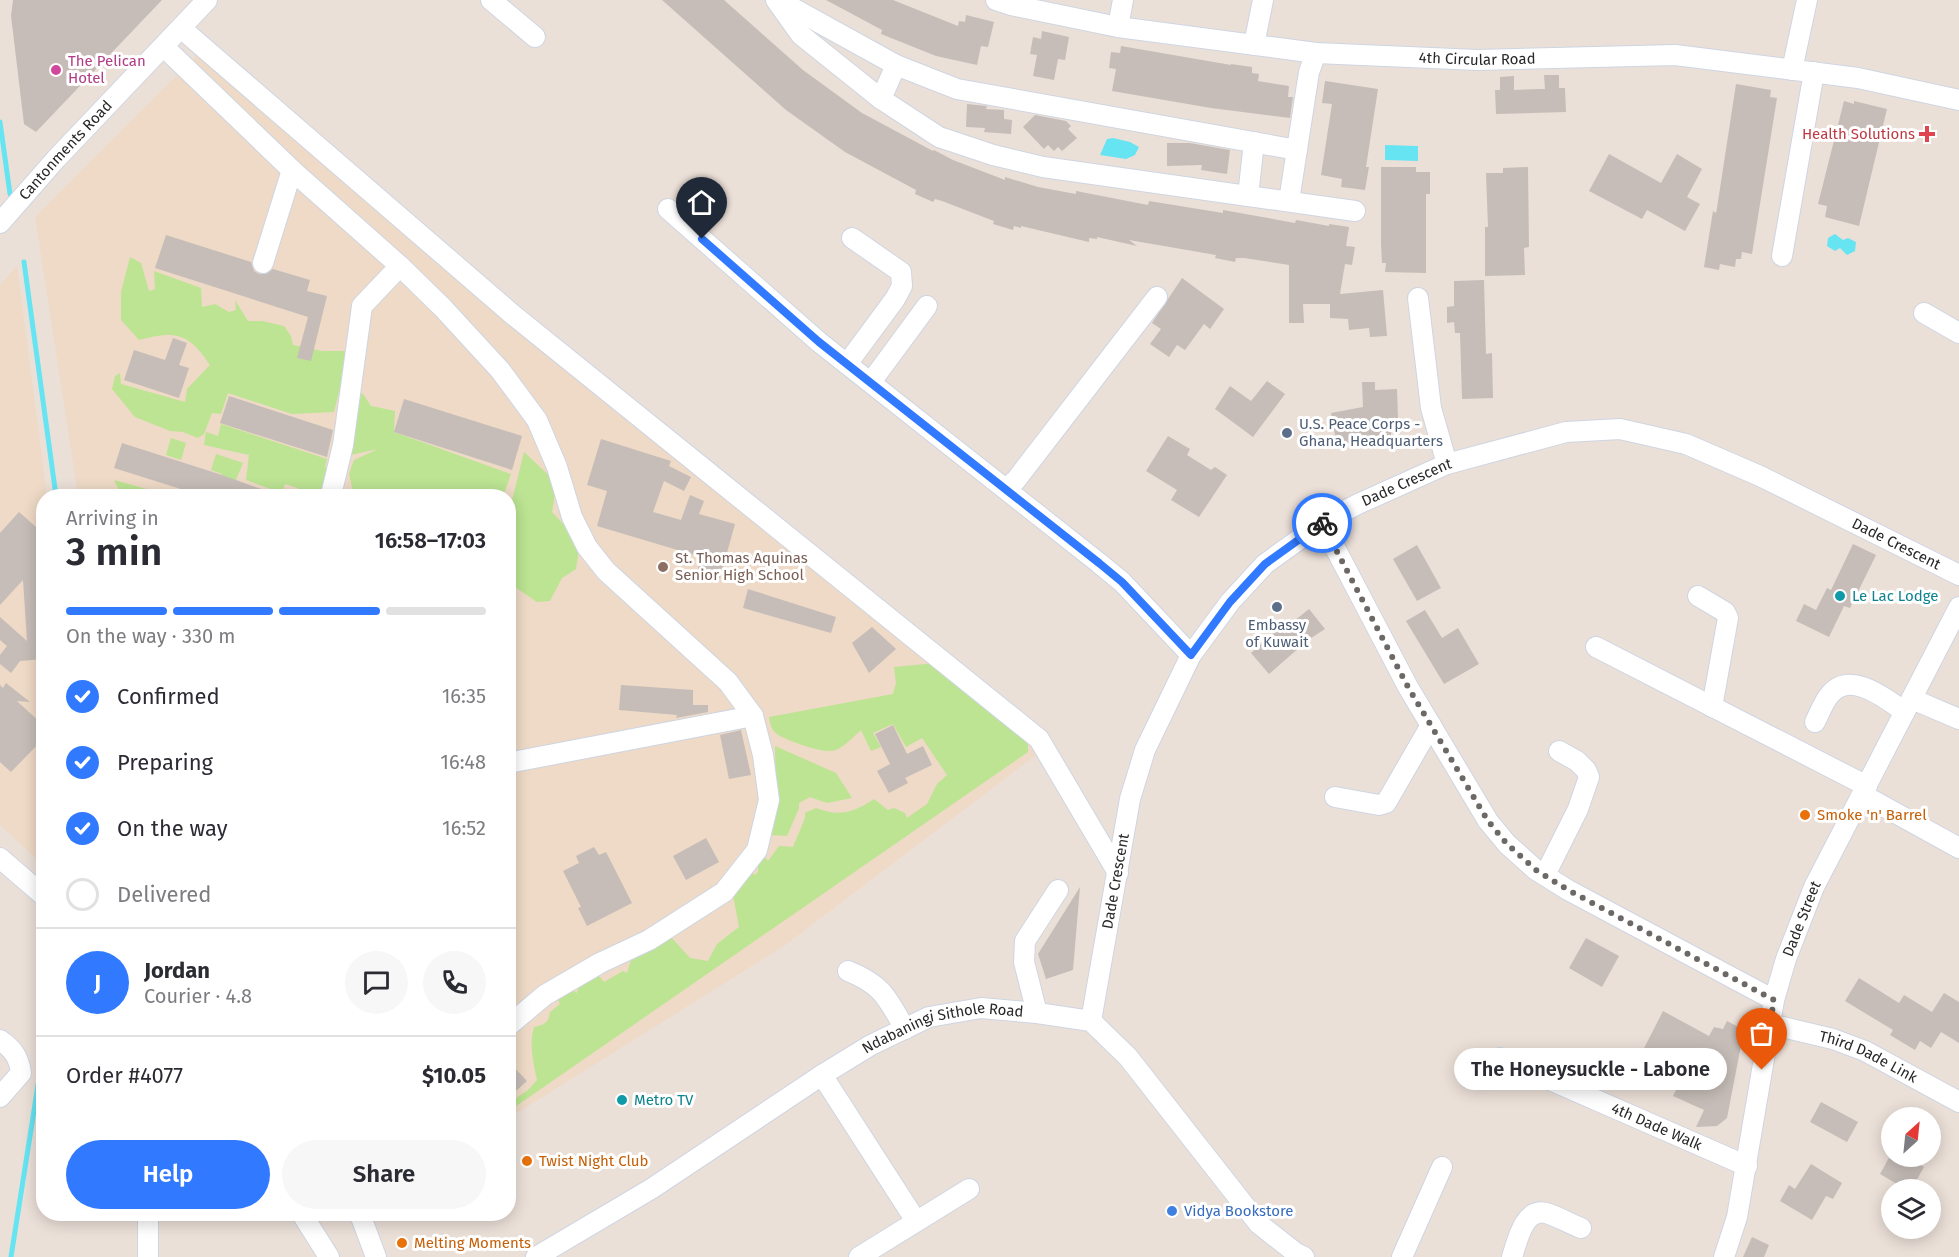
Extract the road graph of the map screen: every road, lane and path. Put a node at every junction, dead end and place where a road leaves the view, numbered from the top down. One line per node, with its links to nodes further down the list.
1 (207, 0): 9 (street, Cantonments Road)
2 (490, 0): 10 (street)
3 (777, 0): 14 (street); 17 (street)
4 (996, 0): 8 (street, 4th Circular Road)
5 (1123, 0): 8 (street)
6 (1263, 0): 11 (street)
7 (1807, 0): 15 (street)
8 (1118, 27): 11 (street, 4th Circular Road)
9 (182, 29): 12 (street, Cantonments Road); 59 (street)
10 (535, 37)
11 (1254, 45): 13 (street, 4th Circular Road)
12 (164, 47): 21 (street); 26 (street, Cantonments Road)
13 (1316, 53): 15 (street, 4th Circular Road); 20 (street)
14 (896, 64): 17 (street); 19 (street)
15 (1792, 70): 16 (street, 4th Circular Road)
16 (1814, 72): 18 (street, 4th Circular Road); 28 (street)
17 (880, 99): 22 (street)
18 (1959, 100)
19 (1254, 142): 20 (street); 22 (street)
20 (1297, 150): 23 (street)
21 (292, 170): 29 (street); 30 (street)
22 (1248, 195): 23 (street)
23 (1289, 201): 25 (street)
24 (668, 209): 36 (street)
25 (1355, 212)
26 (0, 223)
27 (852, 238): 36 (street)
28 (1782, 256)
29 (263, 263)
30 (400, 266): 40 (street); 49 (street)
31 (1157, 297): 39 (street)
32 (1418, 298): 38 (street)
33 (927, 306): 37 (street)
34 (1924, 313): 35 (street)
35 (1959, 333)
36 (847, 364): 37 (street)
37 (871, 382): 39 (street)
38 (1448, 464): 41 (street, Dade Crescent); 42 (street, Dade Crescent)
39 (1007, 488): 46 (street)
40 (333, 489)
41 (1322, 523): 46 (street, Dade Crescent); 52 (street)
42 (1959, 575)
43 (1698, 596): 48 (street)
44 (1959, 608): 47 (street, Dade Street)
45 (1596, 647): 48 (street)
46 (1191, 655): 59 (street, Dade Crescent)
47 (1909, 705): 50 (street); 51 (street); 55 (street, Dade Street)
48 (1712, 707): 55 (street)
49 (753, 716): 54 (street); 66 (street)
50 (1959, 719)
51 (1815, 722)
52 (1431, 724): 56 (street); 60 (street)
53 (1559, 751): 60 (street)
54 (516, 761)
55 (1865, 790): 57 (street); 64 (street, Dade Street)
56 (1335, 797)
57 (1959, 848)
58 (0, 858): 61 (street)
59 (1118, 873): 67 (street, Dade Crescent)
60 (1545, 875): 64 (street)
61 (36, 889)
62 (1058, 890): 65 (street)
63 (848, 971): 69 (street)
64 (1774, 1000): 68 (street, Dade Street)
65 (1037, 1013): 67 (street, Ndabaningi Sithole Road); 69 (street, Ndabaningi Sithole Road)
66 (516, 1019)
67 (1090, 1021): 88 (street)
68 (1770, 1024): 74 (street, Third Dade Link); 75 (street, Dade Street)
69 (905, 1029): 72 (street, Ndabaningi Sithole Road)
70 (0, 1040): 73 (street)
71 (1500, 1058): 75 (street, 4th Dade Walk)
72 (822, 1075): 81 (street); 86 (street, Ndabaningi Sithole Road)
73 (0, 1097)
74 (1959, 1102)
75 (1747, 1166): 91 (street, Dade Street)
76 (1442, 1167): 89 (street)
77 (969, 1189): 81 (street)
78 (148, 1221): 83 (street)
79 (306, 1221): 84 (street)
80 (362, 1221): 85 (street)
81 (916, 1221): 87 (street)
82 (1581, 1228): 90 (street)
83 (148, 1257)
84 (329, 1257)
85 (376, 1257)
86 (536, 1257)
87 (859, 1257)
88 (1304, 1257)
89 (1402, 1257)
90 (1512, 1257)
91 (1724, 1257)

